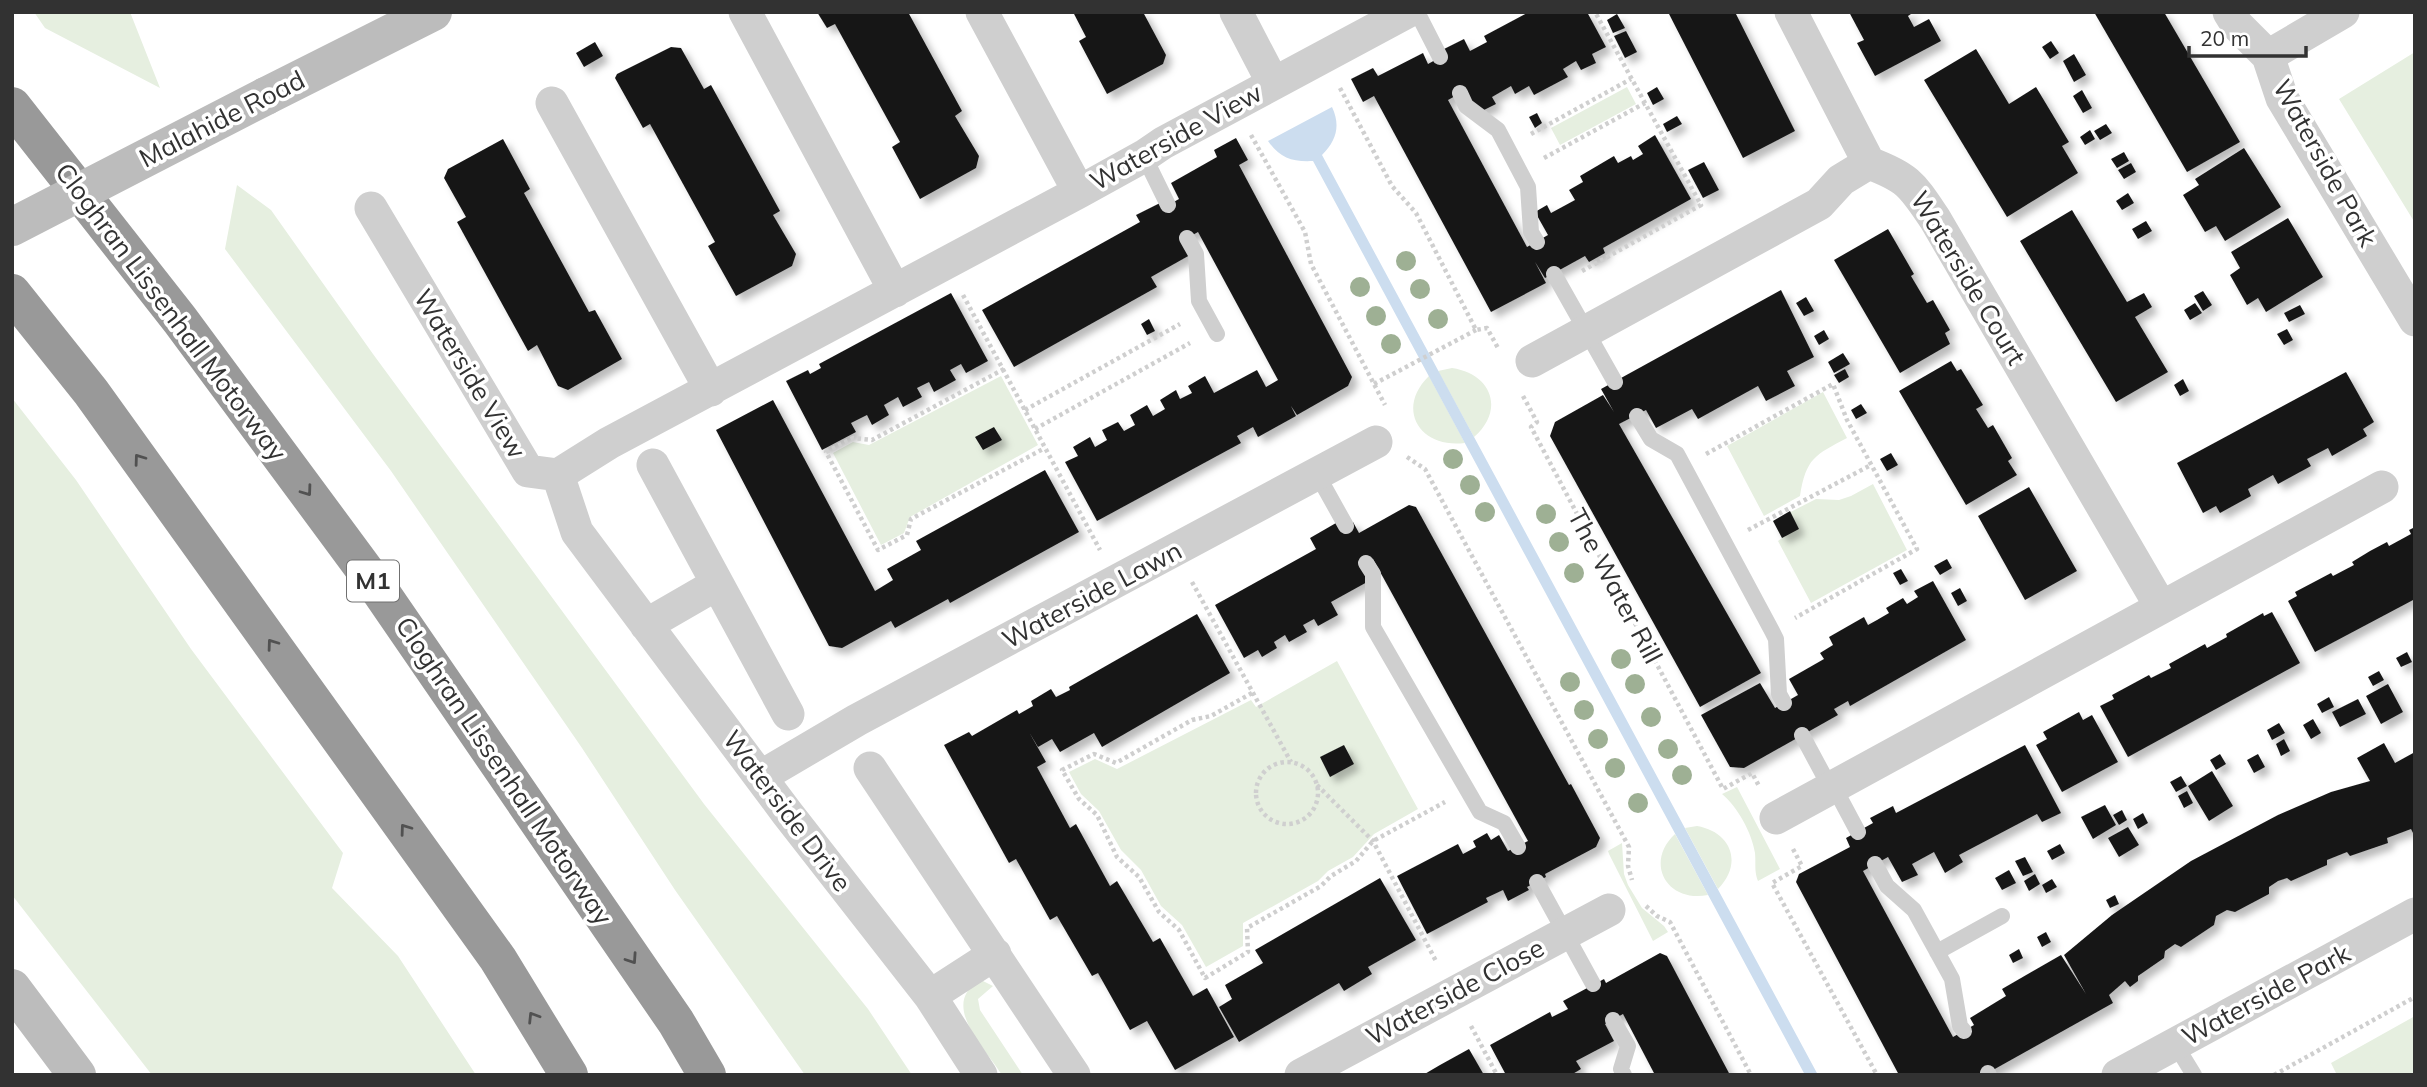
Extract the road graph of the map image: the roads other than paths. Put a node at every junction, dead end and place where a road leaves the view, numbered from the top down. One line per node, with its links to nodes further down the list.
1 (433, 12): 21 (main road, Malahide Road, bridge)
2 (745, 12): 25 (street)
3 (982, 12): 18 (street, Waterside View)
4 (1236, 12): 12 (street)
5 (1407, 12): 12 (street, Waterside View)
6 (1417, 12): 11 (lane)
7 (1791, 12): 17 (street)
8 (2229, 12): 10 (street, Waterside Park)
9 (2343, 12): 10 (street)
10 (2268, 56): 27 (street, Waterside Park)
11 (1440, 57)
12 (1273, 83): 16 (street, Waterside View)
13 (1460, 93): 23 (lane)
14 (552, 103): 32 (street)
15 (12, 106): 69 (highway, Cloghran Lissenhall Motorway / M1, one-way to 69)
16 (1144, 156): 18 (street, Waterside View); 19 (lane)
17 (1869, 163): 28 (street); 42 (street, Waterside Court)
18 (1079, 192): 25 (street, Waterside View)
19 (1168, 205)
20 (371, 208): 37 (street, Waterside View)
21 (12, 226)
22 (1187, 238): 29 (lane)
23 (1537, 242)
24 (1556, 279): 28 (lane)
25 (895, 291): 32 (street, Waterside View)
26 (12, 293): 68 (highway, one-way to 26)
27 (2415, 320)
28 (1585, 331): 30 (street); 31 (lane)
29 (1216, 332)
30 (1532, 361)
31 (1615, 382)
32 (711, 390): 37 (street, Waterside View)
33 (1637, 416): 44 (lane)
34 (1389, 437): 36 (street, Waterside Lawn)
35 (653, 464): 41 (street)
36 (1317, 474): 39 (lane); 48 (street, Waterside Lawn)
37 (558, 475): 43 (street, Waterside Drive)
38 (2382, 487): 42 (street)
39 (1346, 526)
40 (1366, 563): 52 (lane)
41 (717, 584): 43 (street); 45 (street)
42 (2161, 607): 49 (street)
43 (646, 625): 48 (street, Waterside Drive)
44 (1784, 703)
45 (788, 715)
46 (1802, 735): 49 (lane)
47 (870, 768): 60 (street)
48 (760, 777): 63 (street, Waterside Drive)
49 (1833, 788): 50 (street); 51 (lane)
50 (1776, 818)
51 (1858, 832)
52 (1518, 847)
53 (1875, 864): 59 (lane)
54 (1537, 881): 58 (lane)
55 (1609, 910): 58 (street, Waterside Close)
56 (2415, 914): 66 (street, Waterside Park)
57 (2002, 916): 59 (lane)
58 (1565, 933): 61 (lane); 72 (street, Waterside Close)
59 (1937, 952): 65 (lane)
60 (995, 954): 63 (street); 71 (street)
61 (1593, 984)
62 (12, 988): 67 (main road)
63 (930, 996): 70 (street, Waterside Drive)
64 (1613, 1020): 73 (lane)
65 (1964, 1031)
66 (2175, 1044): 74 (street, Waterside Park); 75 (lane)
67 (77, 1075)
68 (569, 1075)
69 (707, 1075)
70 (981, 1075)
71 (1074, 1075)
72 (1301, 1075)
73 (1624, 1075)
74 (2118, 1075)
75 (2194, 1075)

